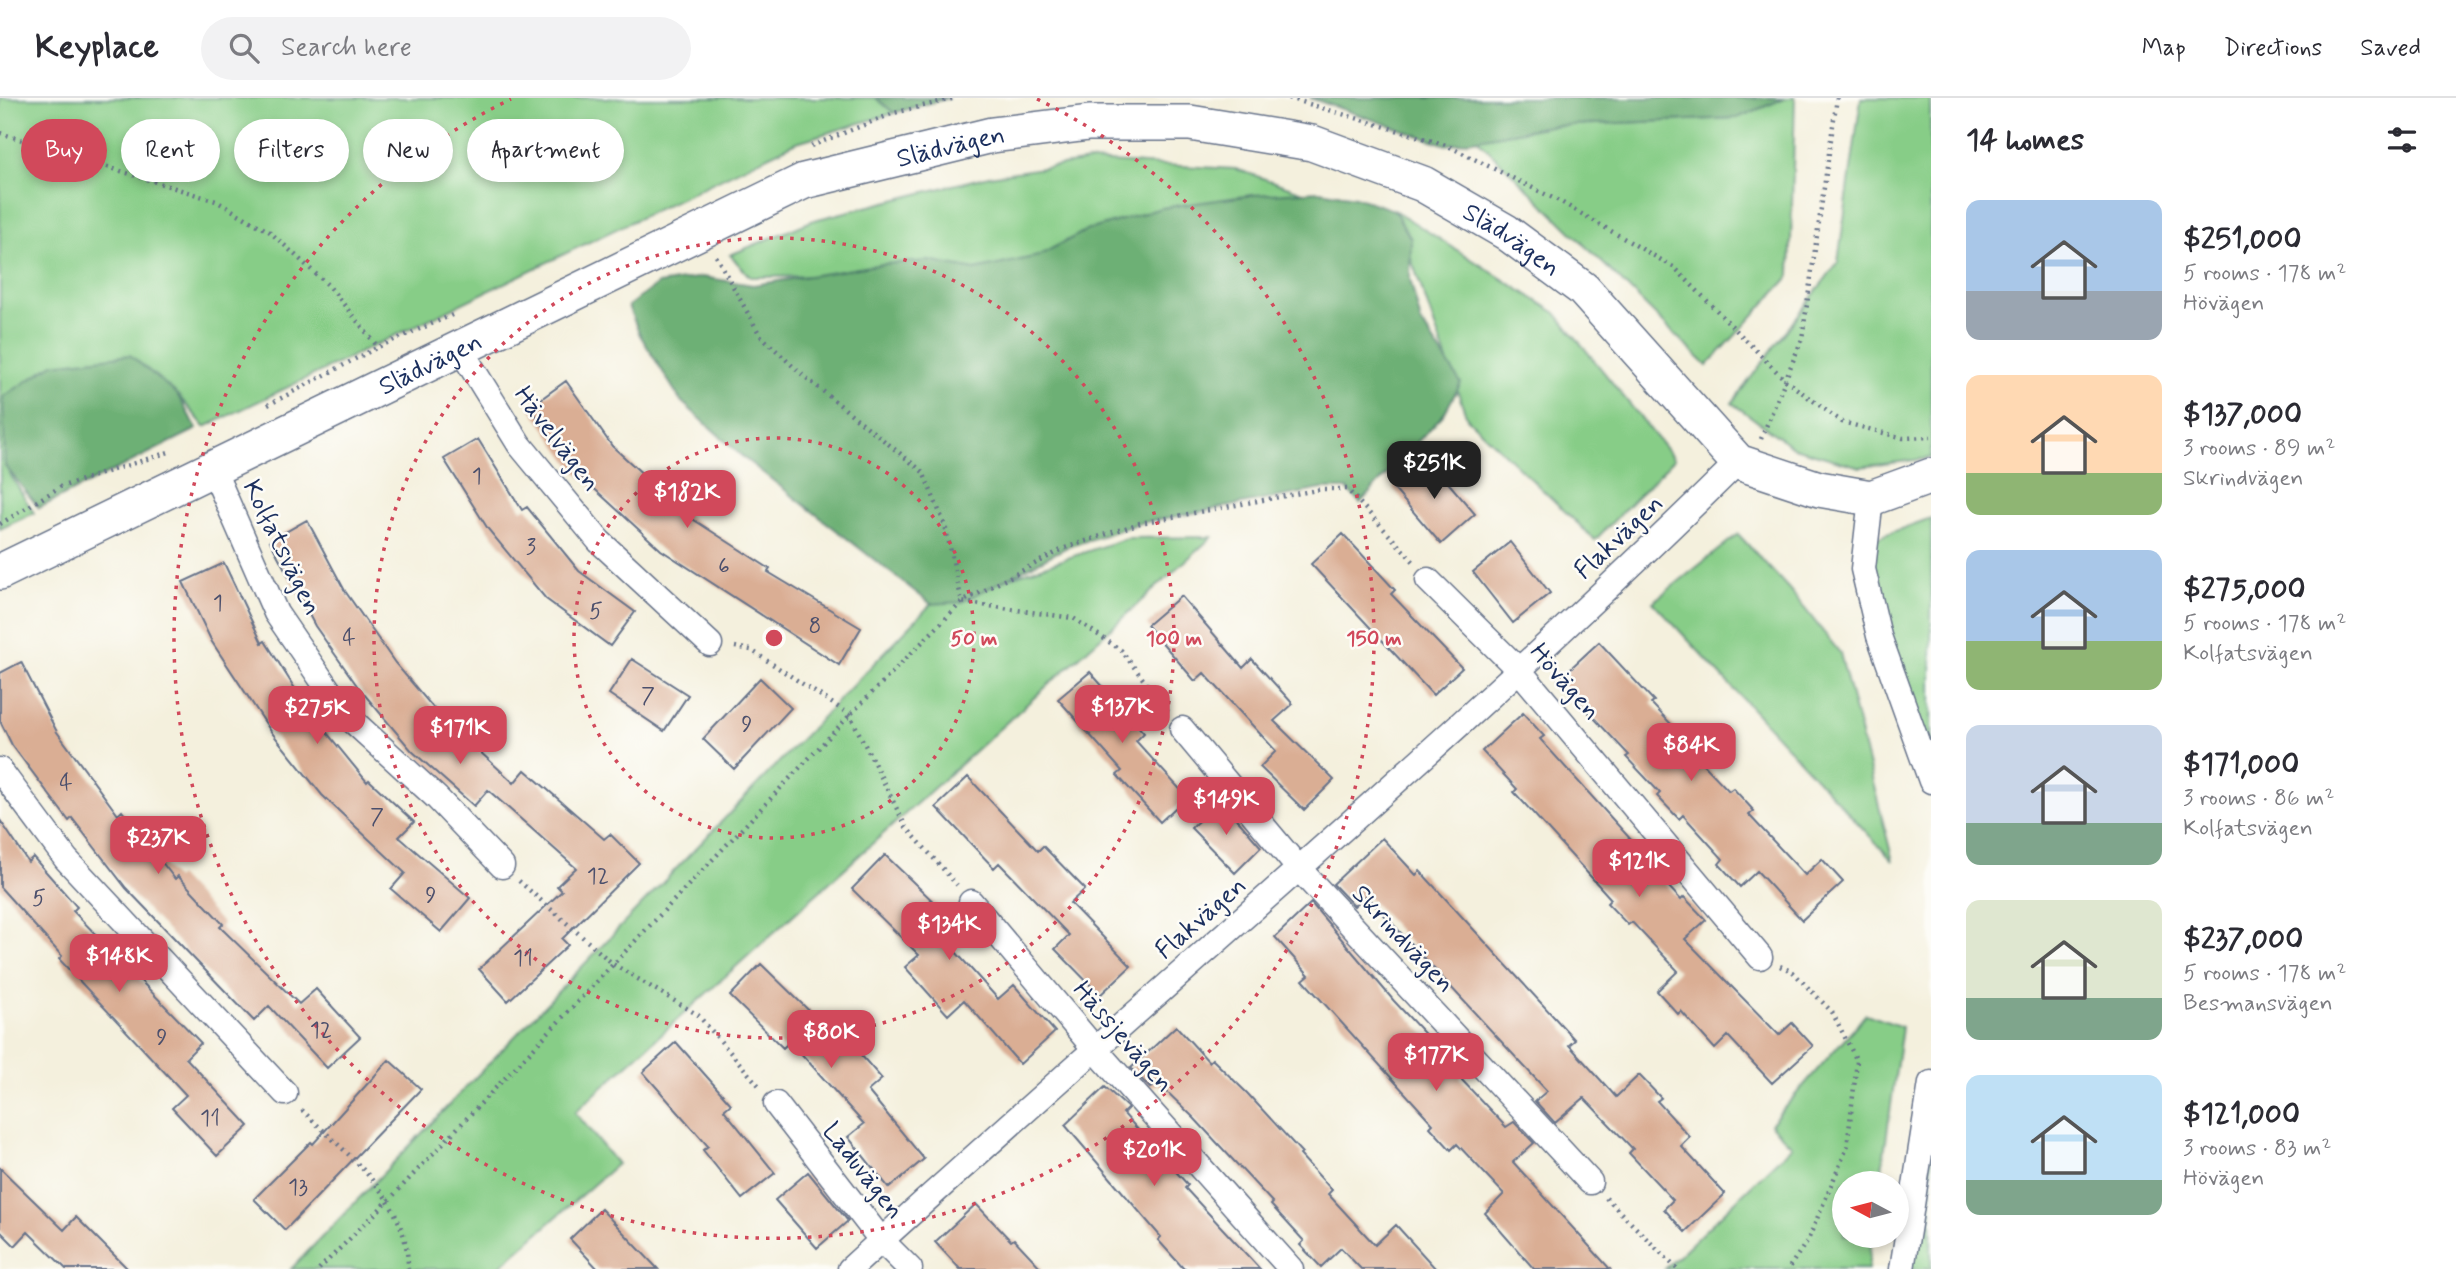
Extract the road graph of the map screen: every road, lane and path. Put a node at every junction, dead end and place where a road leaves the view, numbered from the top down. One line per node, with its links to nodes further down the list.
1 (1289, 98): 7 (path)
2 (1837, 98): 7 (path)
3 (0, 133): 6 (path)
4 (702, 230): 5 (street, Slädvägen); 9 (street, Slädvägen); 16 (path)
5 (459, 347): 10 (street, Slädvägen); 17 (street, Hävelvägen)
6 (378, 348)
7 (1785, 380): 8 (path); 9 (path)
8 (1931, 437)
9 (1738, 462): 12 (street, Slädvägen); 18 (street, Flakvägen)
10 (212, 467): 14 (street, Slädvägen); 23 (street, Kolfatsvägen)
11 (1931, 476): 12 (street, Slädvägen)
12 (1871, 498): 22 (street)
13 (1399, 543): 16 (path)
14 (0, 572)
15 (1428, 580): 18 (street, Hövägen)
16 (962, 602): 19 (path); 20 (path)
17 (709, 644): 19 (path)
18 (1518, 668): 24 (street, Flakvägen); 26 (street, Hövägen)
19 (850, 715): 25 (path); 27 (path)
20 (1182, 729): 24 (street, Skrindvägen)
21 (0, 770): 30 (street)
22 (1931, 781)
23 (502, 866): 27 (path)
24 (1300, 870): 28 (street, Flakvägen); 32 (street, Skrindvägen)
25 (971, 902): 28 (street, Hässjevägen)
26 (1760, 957): 41 (path)
27 (613, 964): 31 (path); 33 (path)
28 (1094, 1048): 34 (street, Flakvägen); 39 (street, Hässjevägen)
29 (1931, 1083): 42 (street)
30 (285, 1093): 33 (path)
31 (776, 1104): 34 (street, Laduvägen)
32 (1590, 1182): 40 (path)
33 (390, 1199): 35 (path); 36 (path)
34 (881, 1240): 37 (street, Flakvägen); 38 (street, Laduvägen)
35 (318, 1269)
36 (408, 1269)
37 (850, 1269)
38 (909, 1269)
39 (1292, 1269)
40 (1677, 1269)
41 (1788, 1269)
42 (1902, 1269)

